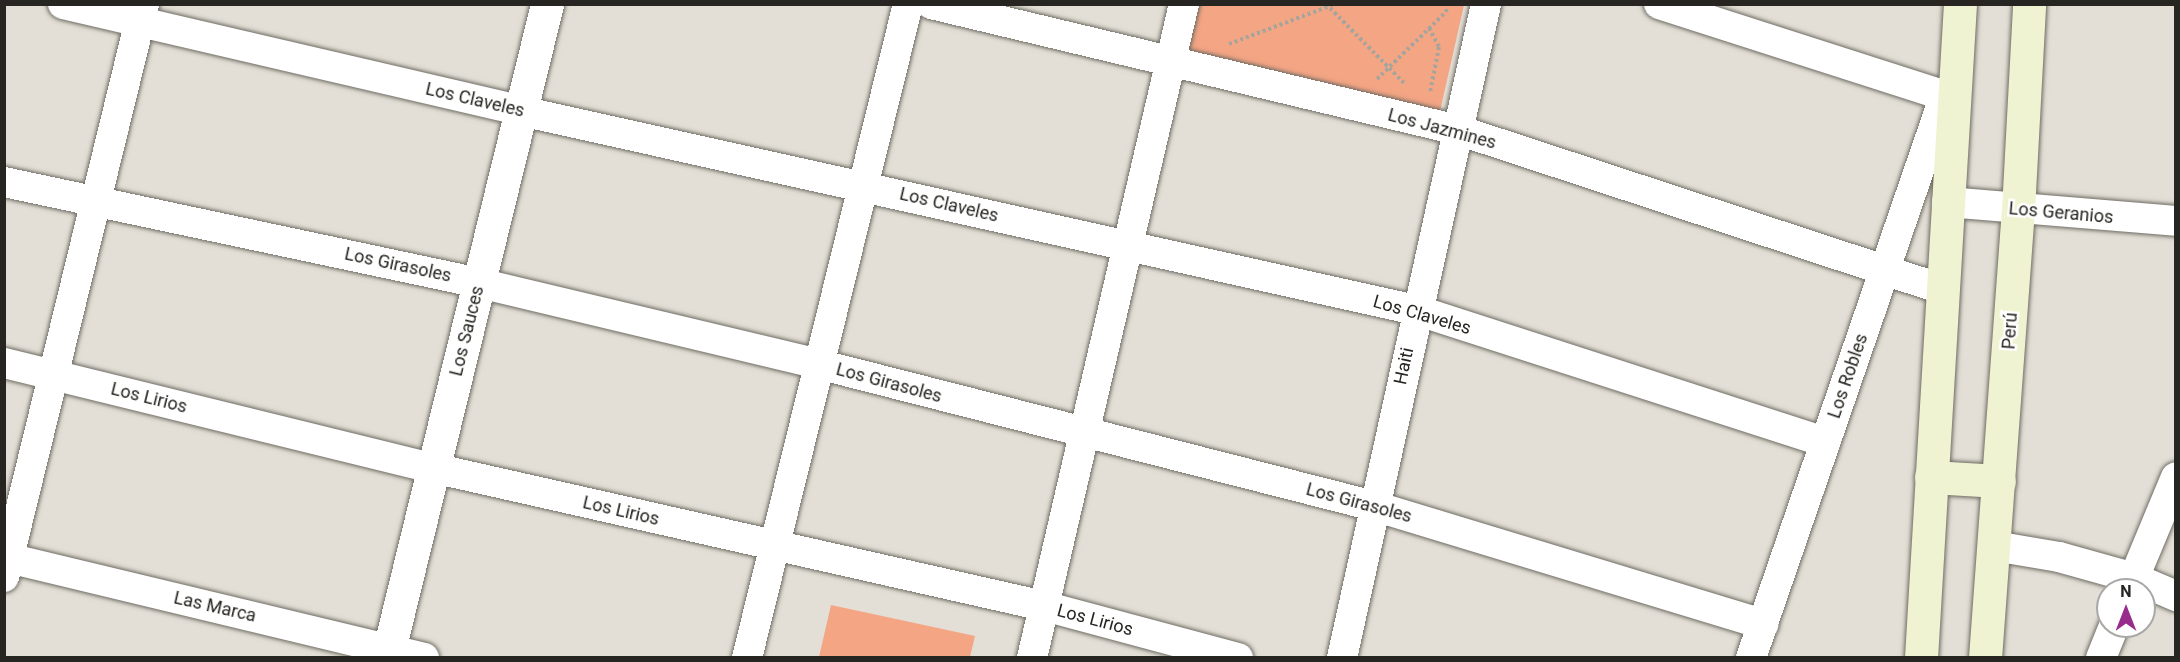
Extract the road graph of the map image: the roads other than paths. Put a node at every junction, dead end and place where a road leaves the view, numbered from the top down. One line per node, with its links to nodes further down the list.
1 (63, 4): 10 (street, Los Claveles)
2 (547, 4): 13 (street, Los Sauces)
3 (908, 4): 16 (street)
4 (931, 4): 11 (street, Los Jazmines)
5 (1184, 4): 11 (street)
6 (1486, 4): 14 (street, Haiti)
7 (1659, 4): 12 (street)
8 (1960, 4): 12 (main road)
9 (2029, 4): 19 (main road, Perú)
10 (141, 13): 13 (street, Los Claveles); 17 (street)
11 (1170, 63): 14 (street, Los Jazmines); 21 (street)
12 (1950, 97): 18 (main road); 22 (street, Los Robles)
13 (521, 111): 16 (street, Los Claveles); 23 (street, Los Sauces)
14 (1458, 130): 22 (street, Los Jazmines); 25 (street, Haiti)
15 (4, 182): 17 (street, Los Girasoles)
16 (863, 186): 21 (street, Los Claveles); 27 (street)
17 (96, 201): 23 (street, Los Girasoles); 28 (street)
18 (1947, 202): 19 (street, Los Geranios); 24 (main road)
19 (2018, 210): 20 (street, Los Geranios); 34 (main road, Perú)
20 (2175, 222)
21 (1128, 246): 25 (street, Los Claveles); 29 (street)
22 (1884, 272): 24 (street, Los Jazmines); 30 (street, Los Robles)
23 (479, 283): 27 (street, Los Girasoles); 31 (street, Los Sauces)
24 (1942, 289): 32 (main road)
25 (1416, 310): 30 (street, Los Claveles); 35 (street, Haiti)
26 (4, 363): 28 (street, Los Lirios)
27 (818, 364): 29 (street, Los Girasoles); 36 (street)
28 (54, 375): 31 (street, Los Lirios); 38 (street)
29 (1084, 434): 35 (street, Los Girasoles); 43 (street)
30 (1825, 442): 44 (street, Los Robles)
31 (433, 468): 36 (street, Los Lirios); 46 (street, Los Sauces)
32 (1931, 477): 34 (main road); 53 (main road)
33 (2175, 477): 40 (street)
34 (1999, 481): 37 (main road, Perú)
35 (1374, 506): 44 (street, Los Girasoles); 51 (street, Haiti)
36 (772, 546): 43 (street, Los Lirios); 48 (street)
37 (1994, 546): 39 (street); 54 (main road, Perú)
38 (6, 564): 46 (street, Las Marca)
39 (2115, 578)
40 (2133, 578)
41 (2156, 591): 42 (street)
42 (2175, 596)
43 (1044, 606): 49 (street); 50 (street, Los Lirios)
44 (1762, 624): 52 (street, Los Robles)
45 (2109, 638): 55 (street)
46 (388, 653): 47 (street, Las Marca)
47 (424, 657)
48 (747, 657)
49 (1032, 657)
50 (1238, 657)
51 (1342, 657)
52 (1751, 657)
53 (1921, 657)
54 (1985, 657)
55 (2101, 657)

